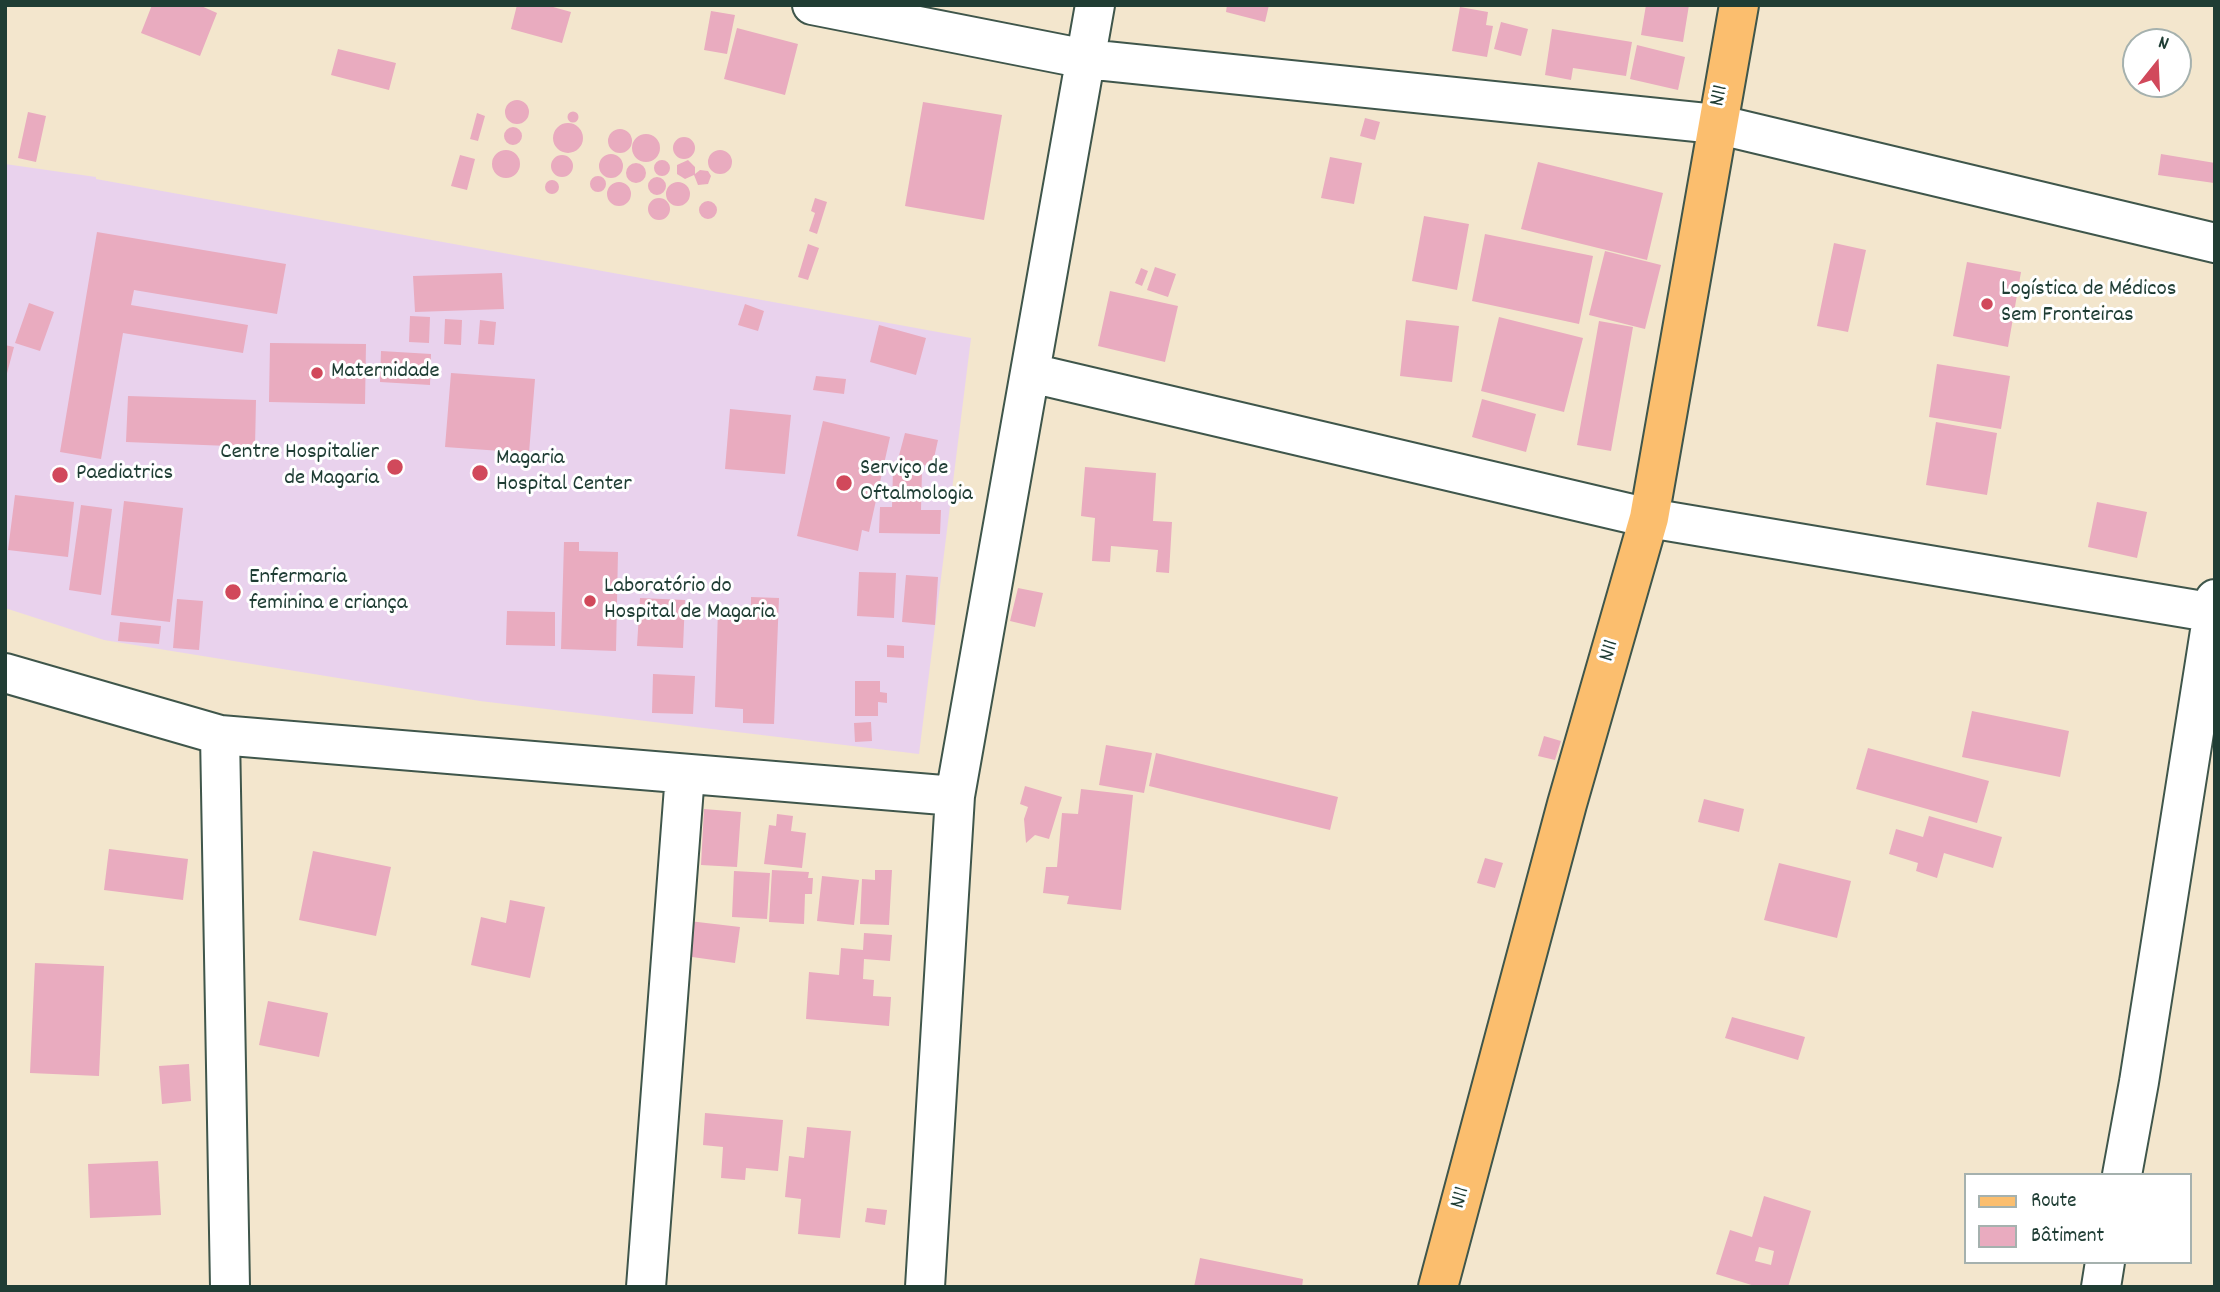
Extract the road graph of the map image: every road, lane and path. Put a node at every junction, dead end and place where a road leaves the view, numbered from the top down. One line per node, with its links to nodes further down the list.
1 (812, 5): 4 (street)
2 (1095, 5): 4 (street)
3 (1739, 5): 5 (main road, N11)
4 (1086, 59): 5 (street); 7 (street)
5 (1716, 124): 6 (street); 8 (main road, N11)
6 (2215, 243)
7 (1031, 373): 8 (street); 13 (street)
8 (1649, 518): 9 (street); 19 (main road, N11)
9 (2214, 608): 14 (street)
10 (5, 673): 11 (street)
11 (220, 735): 12 (street); 16 (street)
12 (685, 774): 13 (street); 17 (street)
13 (955, 796): 18 (street)
14 (2122, 1173)
15 (2105, 1264): 20 (street)
16 (230, 1287)
17 (646, 1287)
18 (925, 1287)
19 (1438, 1287)
20 (2101, 1287)

